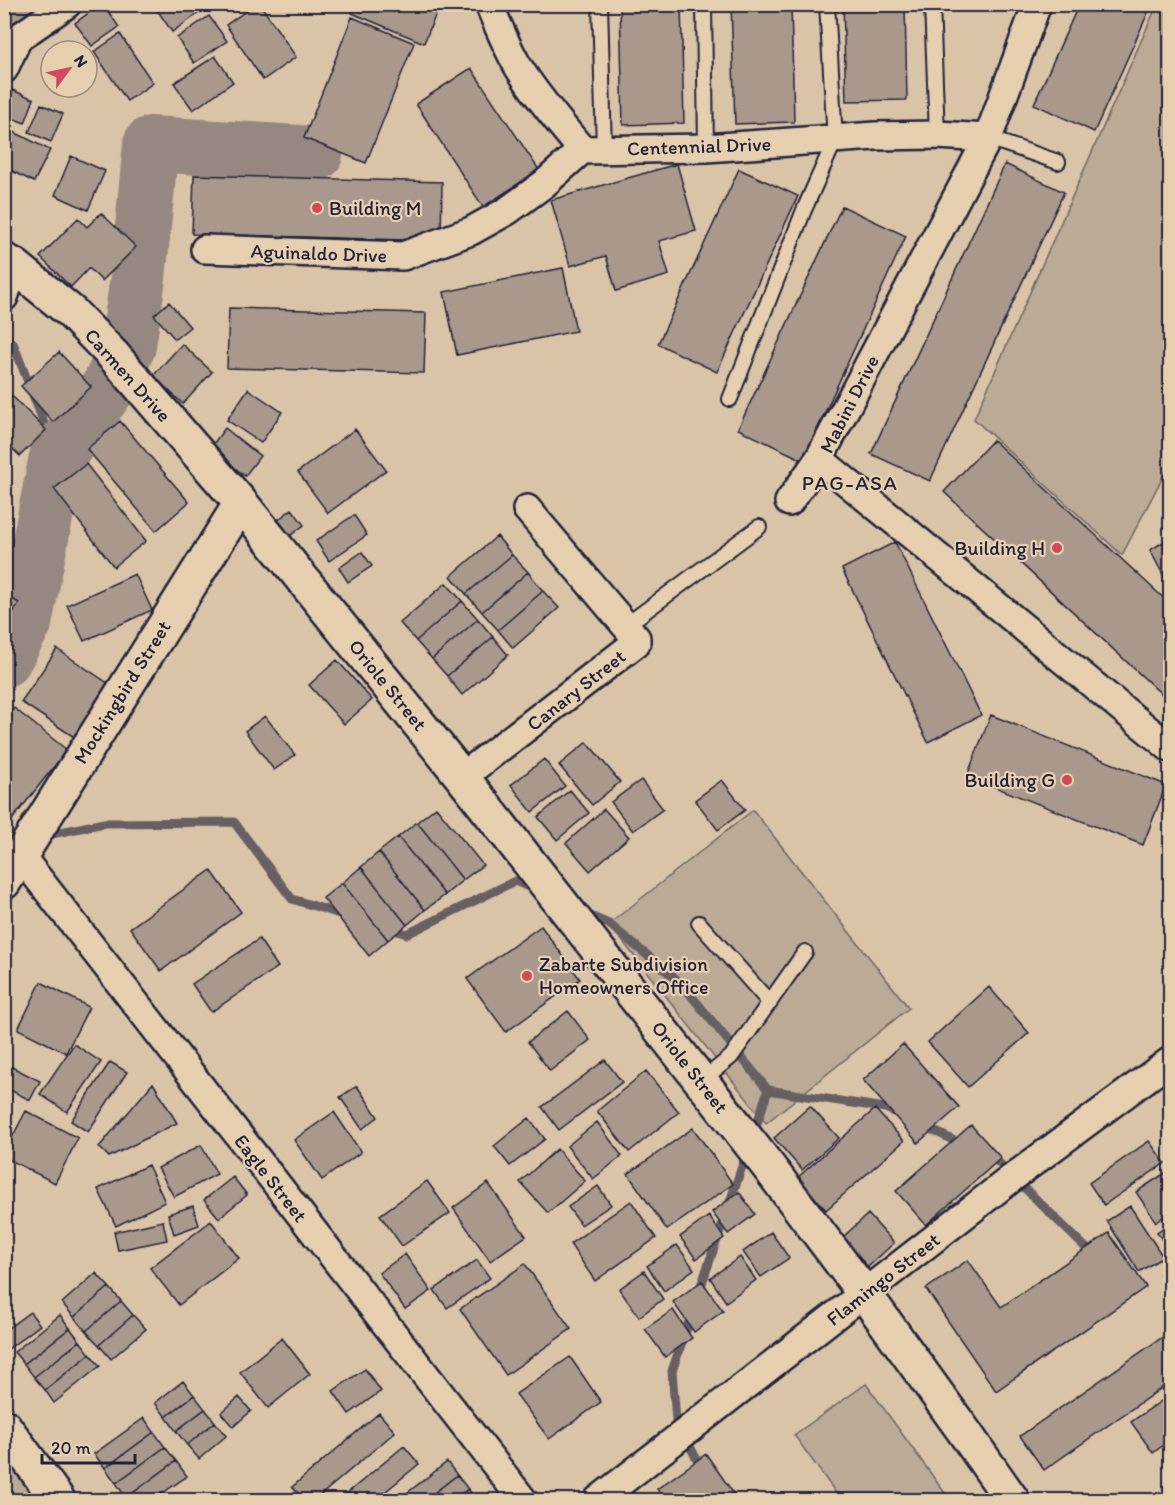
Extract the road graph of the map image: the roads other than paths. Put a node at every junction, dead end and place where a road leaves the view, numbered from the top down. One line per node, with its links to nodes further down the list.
1 (67, 4): 8 (street)
2 (489, 4): 13 (street)
3 (600, 4): 13 (lane)
4 (704, 4): 12 (lane)
5 (827, 4): 11 (lane)
6 (932, 4): 9 (lane)
7 (1037, 4): 10 (street, Mabini Drive)
8 (4, 69)
9 (937, 135): 10 (street, Centennial Drive); 11 (street, Centennial Drive)
10 (988, 138): 14 (lane); 19 (street, Mabini Drive)
11 (835, 140): 12 (street, Centennial Drive); 18 (lane)
12 (706, 148): 13 (street, Centennial Drive)
13 (593, 150): 15 (street, Aguinaldo Drive)
14 (1058, 162)
15 (205, 249)
16 (10, 263): 17 (street); 21 (street, Carmen Drive)
17 (4, 297)
18 (730, 399)
19 (819, 459): 20 (street); 25 (street, Mabini Drive)
20 (789, 502)
21 (241, 503): 26 (street, Oriole Street); 27 (street, Mockingbird Street)
22 (527, 509): 24 (street, Canary Street)
23 (759, 527): 24 (lane)
24 (625, 626): 26 (street, Canary Street)
25 (1170, 748)
26 (462, 777): 32 (street, Oriole Street)
27 (12, 868): 36 (street, Eagle Street)
28 (699, 923): 30 (lane)
29 (805, 952): 30 (lane)
30 (770, 1003): 32 (lane)
31 (1170, 1061): 33 (street, Flamingo Street)
32 (701, 1081): 33 (street, Oriole Street)
33 (864, 1293): 37 (street, Flamingo Street); 38 (street, Oriole Street)
34 (4, 1426): 35 (street)
35 (58, 1500)
36 (523, 1500)
37 (598, 1500)
38 (1012, 1500)

